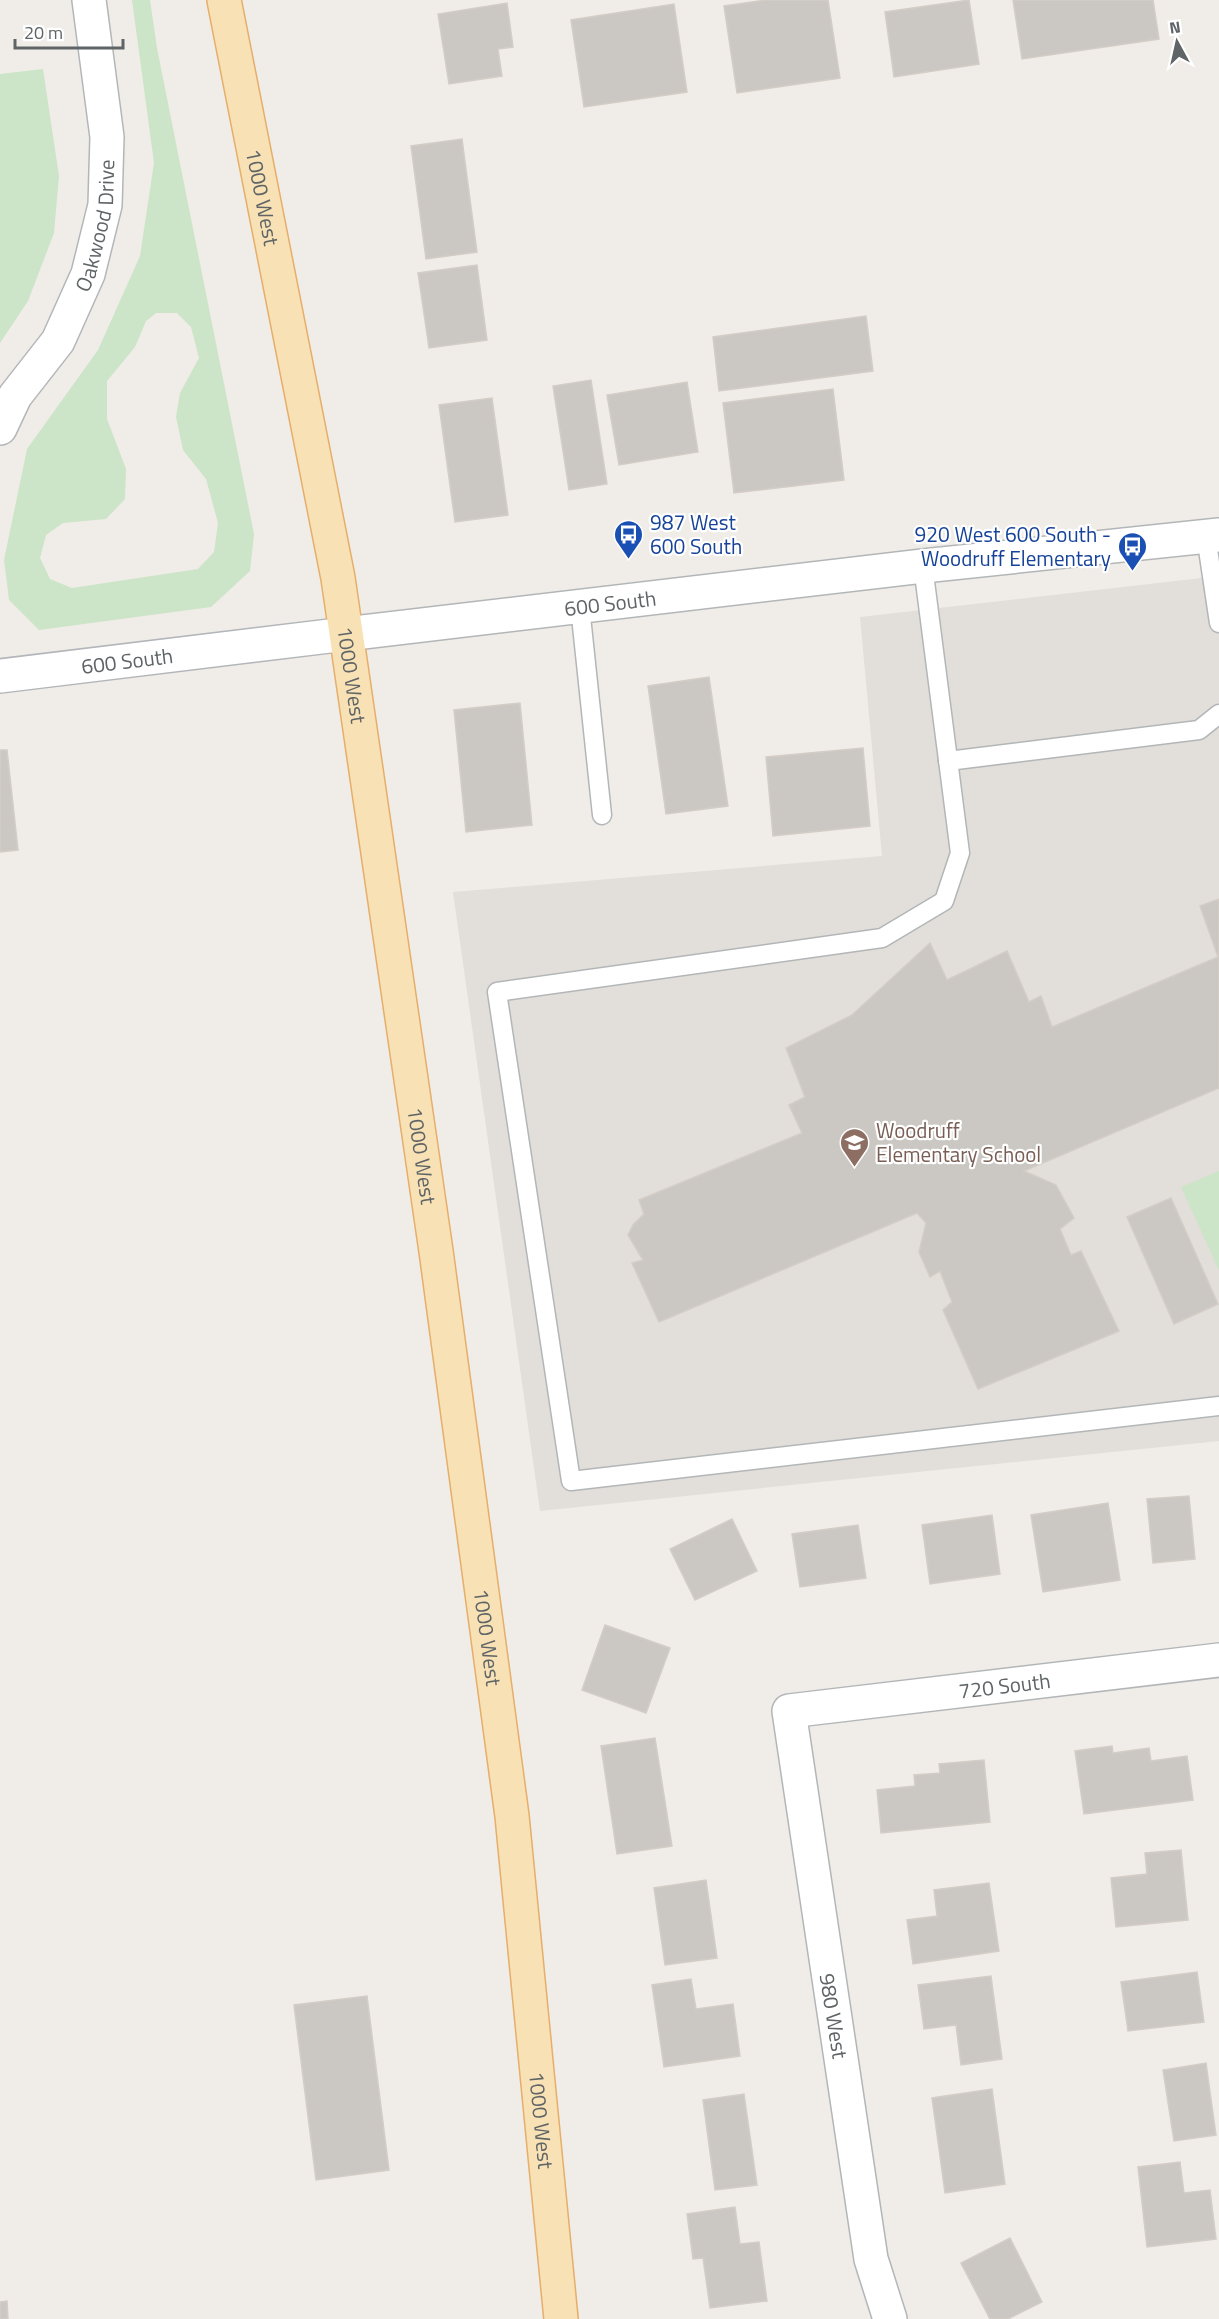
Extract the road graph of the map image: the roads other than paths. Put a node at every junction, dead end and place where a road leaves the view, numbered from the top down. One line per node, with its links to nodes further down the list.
1 (89, 0): 3 (street, Oakwood Drive)
2 (224, 0): 8 (main road, 1000 West)
3 (0, 428)
4 (1213, 535): 5 (street, 600 South); 7 (lane)
5 (923, 566): 6 (street, 600 South); 11 (lane)
6 (580, 607): 8 (street, 600 South); 12 (lane)
7 (1219, 623)
8 (346, 634): 9 (street, 600 South); 16 (main road, 1000 West)
9 (0, 676)
10 (1219, 714): 11 (lane)
11 (948, 761): 13 (lane)
12 (602, 815)
13 (1219, 1406)
14 (1219, 1660): 15 (street, 720 South)
15 (789, 1711): 17 (street, 980 West)
16 (561, 2319)
17 (890, 2319)

